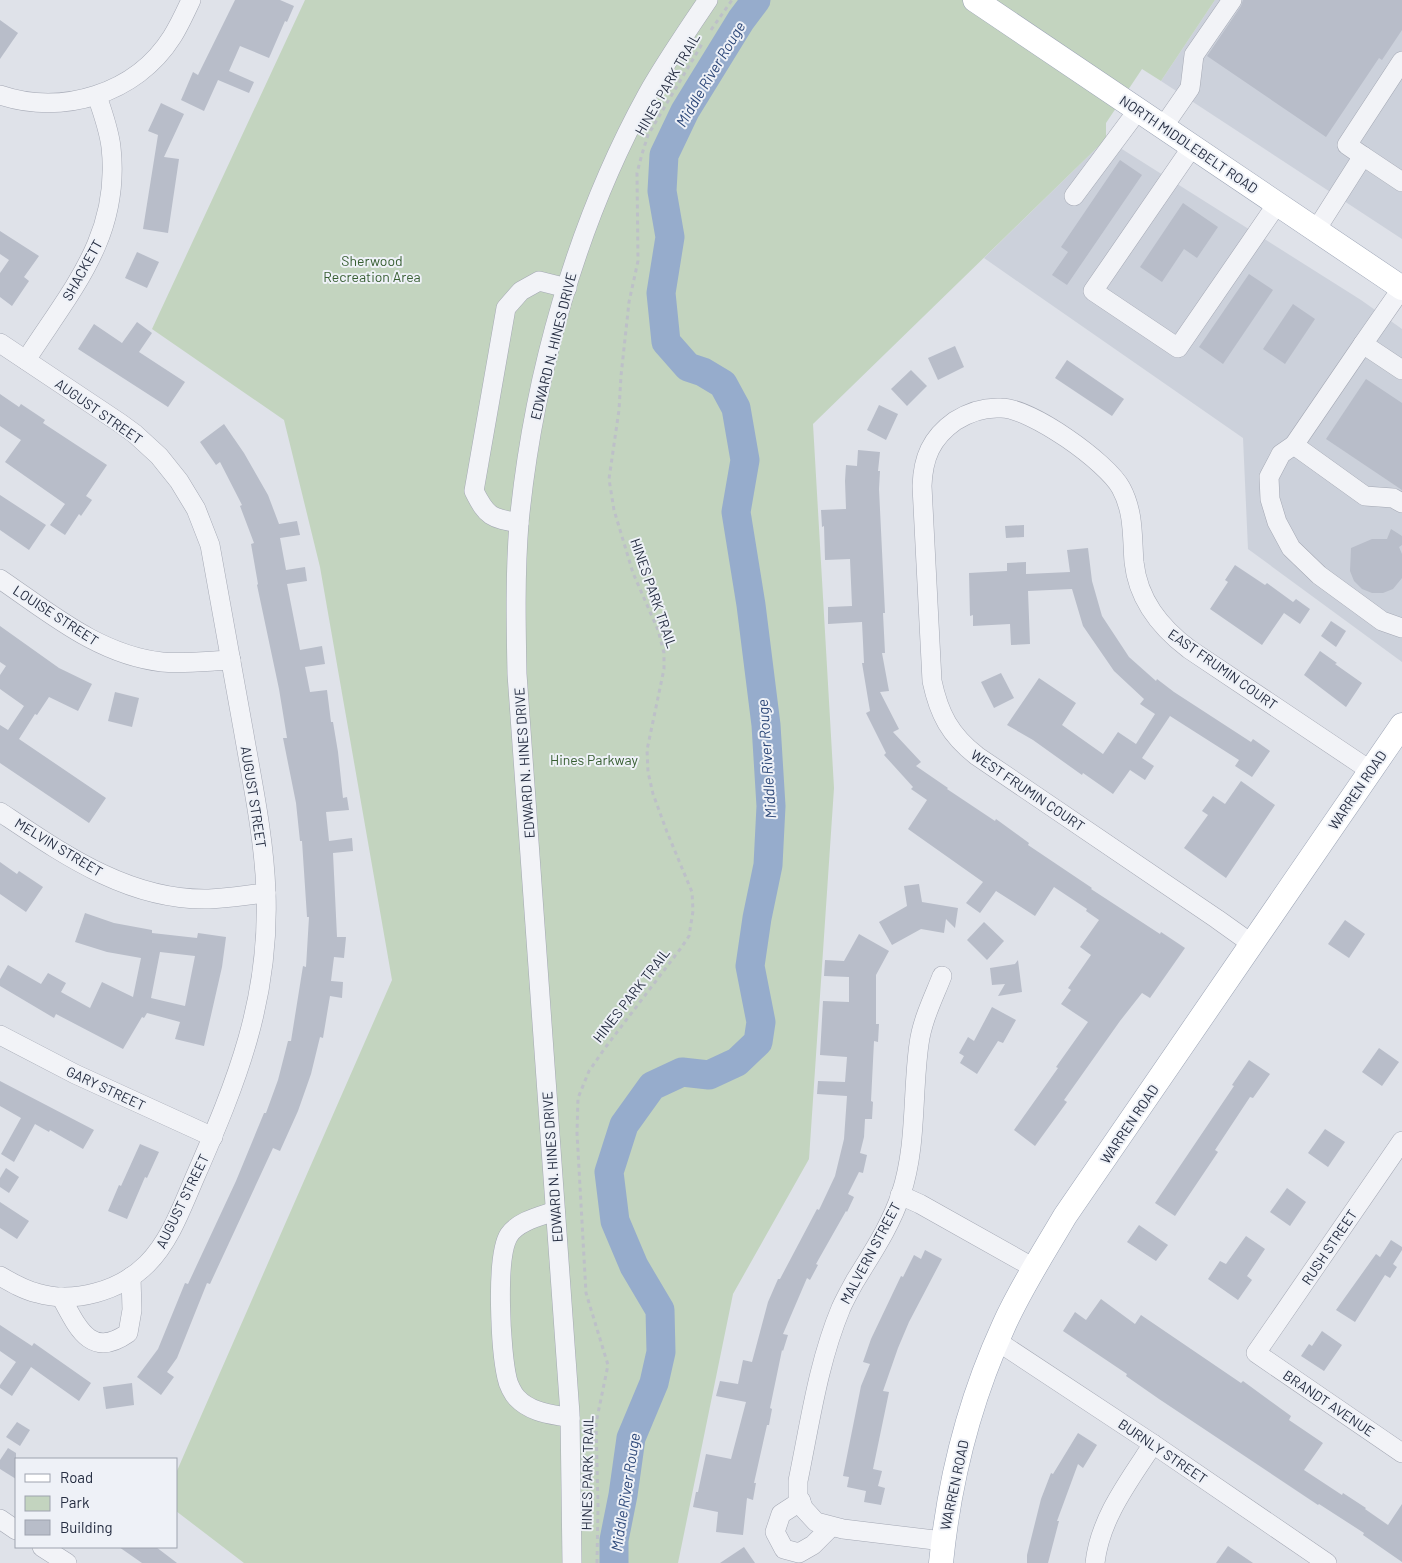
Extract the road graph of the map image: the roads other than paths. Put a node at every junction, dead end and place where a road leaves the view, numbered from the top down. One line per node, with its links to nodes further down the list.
1 (191, 0): 7 (street)
2 (708, 0): 16 (street, EDWARD N. HINES DRIVE)
3 (975, 0): 8 (main road, NORTH MIDDLEBELT ROAD)
4 (1232, 0): 9 (street)
5 (1402, 61): 11 (street)
6 (0, 95): 7 (street)
7 (97, 96): 20 (street, SHACKETT)
8 (1138, 110): 9 (main road, NORTH MIDDLEBELT ROAD); 13 (street)
9 (1163, 127): 10 (main road, NORTH MIDDLEBELT ROAD)
10 (1192, 147): 14 (main road, NORTH MIDDLEBELT ROAD); 14 (street)
11 (1363, 156): 12 (street); 15 (street)
12 (1402, 182)
13 (1074, 196)
14 (1277, 204): 15 (main road, NORTH MIDDLEBELT ROAD)
15 (1316, 230): 17 (main road, NORTH MIDDLEBELT ROAD)
16 (567, 288): 24 (street, EDWARD N. HINES DRIVE); 24 (street)
17 (1402, 288): 19 (street)
18 (0, 343): 20 (street, AUGUST STREET)
19 (1363, 344): 21 (street); 22 (street)
20 (26, 360): 28 (street, AUGUST STREET)
21 (1402, 370)
22 (1294, 445): 23 (street); 27 (street)
23 (1402, 503)
24 (520, 523): 39 (street, EDWARD N. HINES DRIVE)
25 (926, 560): 30 (street, EAST FRUMIN COURT); 33 (street, WEST FRUMIN COURT)
26 (0, 579): 28 (street, LOUISE STREET)
27 (1402, 628)
28 (231, 660): 32 (street, AUGUST STREET)
29 (1402, 725): 30 (main road, WARREN ROAD)
30 (1371, 771): 33 (main road, WARREN ROAD)
31 (0, 812): 32 (street, MELVIN STREET)
32 (266, 893): 36 (street, AUGUST STREET)
33 (1252, 944): 40 (main road, WARREN ROAD)
34 (942, 976): 38 (street, MALVERN STREET)
35 (0, 1035): 36 (street, GARY STREET)
36 (212, 1138): 42 (street, AUGUST STREET)
37 (1402, 1141): 45 (street, RUSH STREET)
38 (900, 1195): 40 (street); 49 (street, MALVERN STREET)
39 (555, 1211): 46 (street, EDWARD N. HINES DRIVE); 46 (street)
40 (1034, 1268): 44 (main road, WARREN ROAD)
41 (0, 1276): 43 (street, AUGUST STREET)
42 (132, 1277): 43 (street, AUGUST STREET); 43 (street)
43 (61, 1297)
44 (998, 1341): 47 (street, BURNLY STREET); 54 (main road, WARREN ROAD)
45 (1256, 1354): 48 (street, BRANDT AVENUE)
46 (570, 1418): 56 (street, EDWARD N. HINES DRIVE)
47 (1154, 1444): 57 (street); 58 (street, BURNLY STREET)
48 (1402, 1453)
49 (800, 1501): 51 (street); 51 (street)
50 (0, 1519): 52 (street)
51 (832, 1528): 54 (street)
52 (15, 1529)
53 (44, 1548): 55 (street)
54 (942, 1552)
55 (67, 1563)
56 (572, 1563)
57 (1095, 1563)
58 (1327, 1563)

